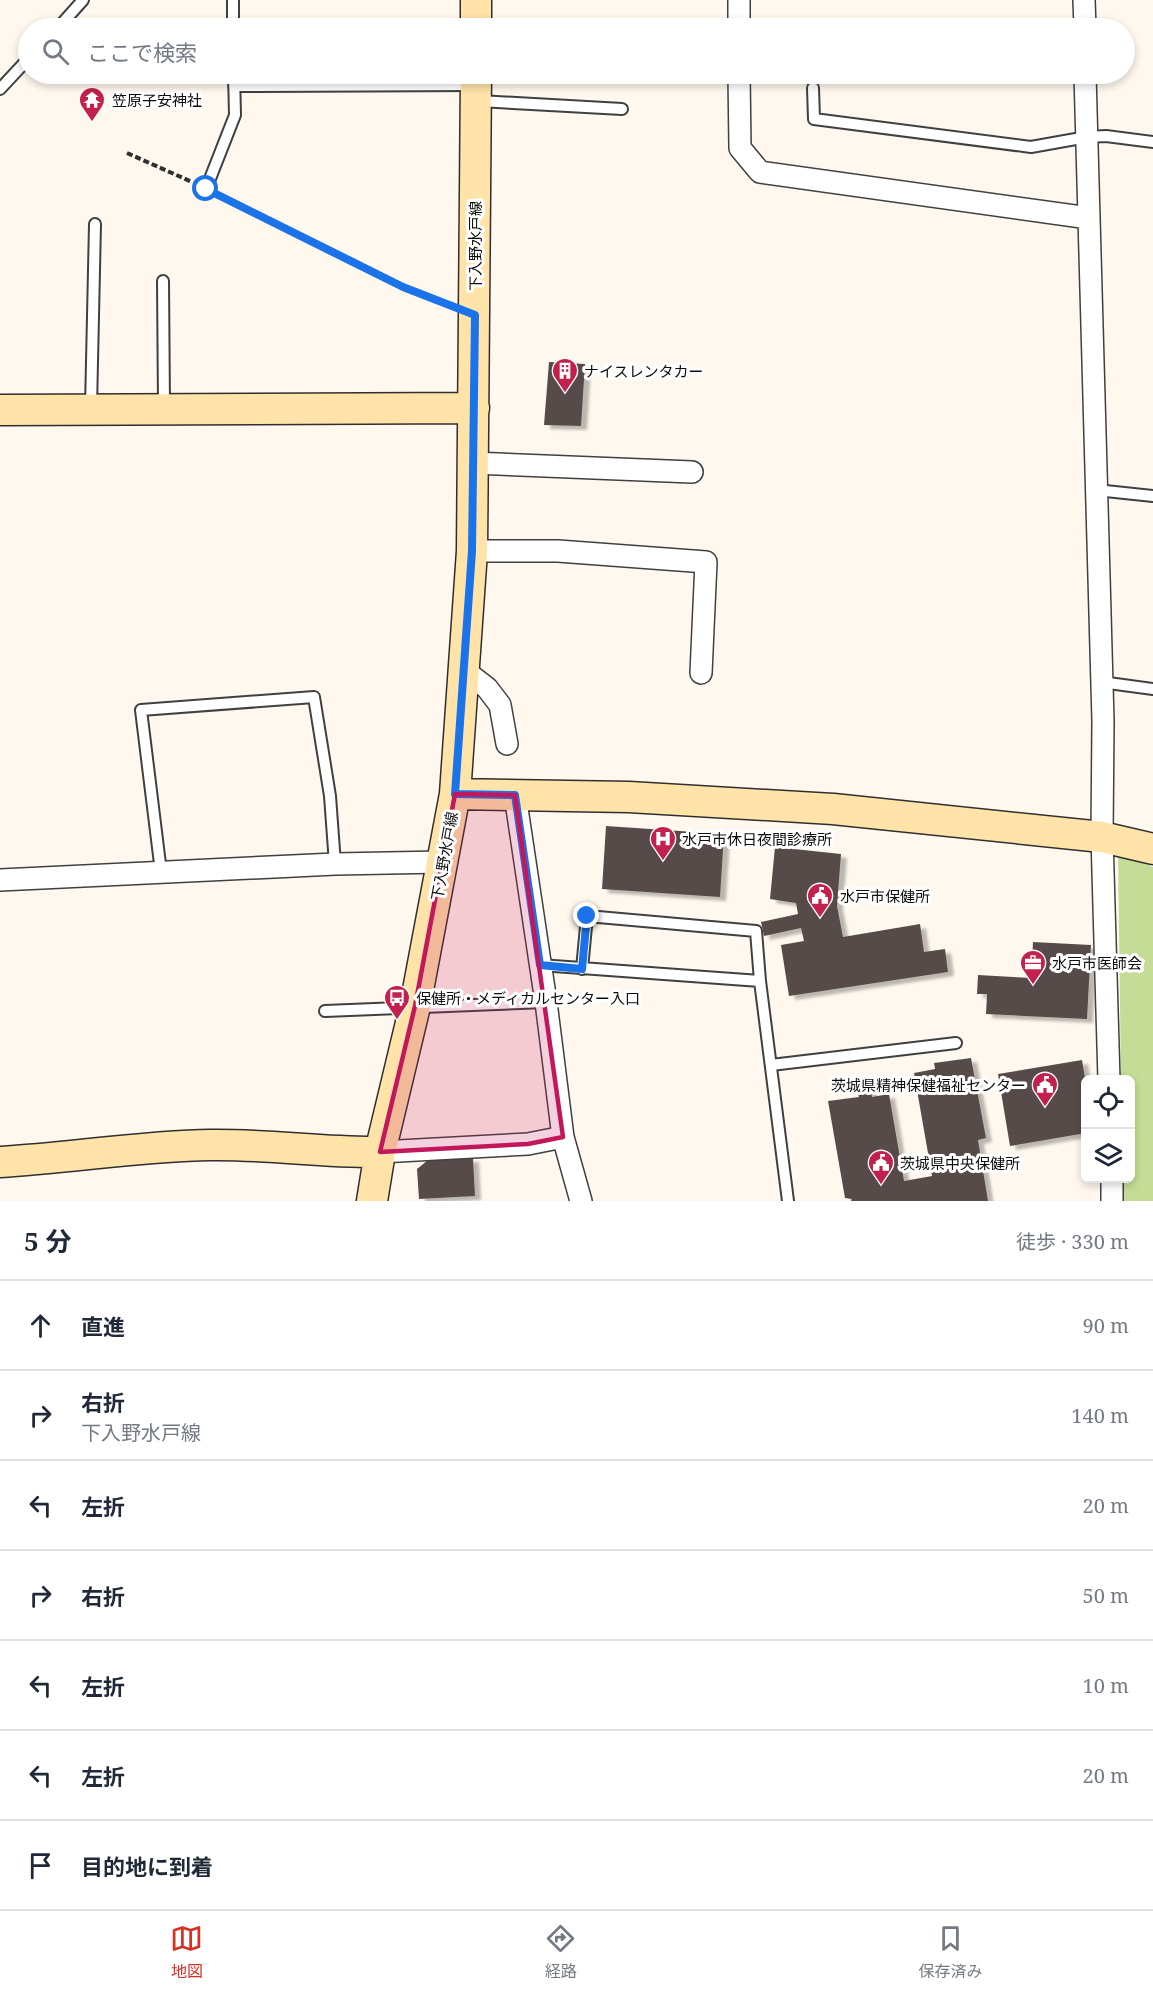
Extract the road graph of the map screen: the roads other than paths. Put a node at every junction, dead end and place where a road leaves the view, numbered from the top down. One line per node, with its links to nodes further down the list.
1 (83, 0): 6 (lane)
2 (233, 0): 7 (lane)
3 (476, 0): 8 (street)
4 (739, 0): 9 (street)
5 (1084, 0): 10 (street)
6 (67, 18)
7 (233, 18)
8 (476, 18)
9 (739, 18)
10 (1085, 18)
11 (18, 70): 17 (lane)
12 (739, 84): 22 (street)
13 (1085, 84): 19 (street)
14 (234, 86): 15 (lane); 21 (lane)
15 (476, 86): 18 (lane); 25 (street, 下入野水戸線)
16 (813, 88): 19 (lane)
17 (0, 89)
18 (622, 109)
19 (1086, 137): 20 (lane); 22 (street)
20 (1153, 142)
21 (206, 189)
22 (1089, 218): 31 (street)
23 (95, 224): 28 (lane)
24 (163, 281): 27 (lane)
25 (474, 408): 27 (street); 29 (street, 下入野水戸線)
26 (0, 410): 28 (street)
27 (164, 410): 28 (street)
28 (91, 411)
29 (473, 464): 30 (street); 33 (street, 下入野水戸線)
30 (692, 472)
31 (1096, 490): 32 (lane); 36 (street)
32 (1153, 496)
33 (472, 551): 34 (street, 下入野水戸線); 35 (street)
34 (465, 671): 38 (street); 39 (street, 下入野水戸線)
35 (701, 673)
36 (1101, 682): 37 (lane); 41 (street)
37 (1153, 689)
38 (507, 744)
39 (455, 794): 40 (street); 43 (street, 下入野水戸線)
40 (515, 795): 41 (street); 47 (street)
41 (1102, 837): 42 (street); 55 (street)
42 (1153, 849)
43 (442, 862): 44 (street); 51 (street, 下入野水戸線)
44 (334, 864): 45 (street); 45 (lane)
45 (161, 872): 46 (street)
46 (0, 880)
47 (540, 965): 48 (lane); 50 (street)
48 (582, 969): 49 (lane); 49 (lane)
49 (760, 981): 54 (lane)
50 (546, 1002): 51 (lane); 56 (street)
51 (415, 1006): 52 (lane); 57 (street, 下入野水戸線)
52 (325, 1011)
53 (956, 1043): 54 (lane)
54 (771, 1065): 62 (lane)
55 (1109, 1075)
56 (563, 1137): 57 (street); 61 (street)
57 (380, 1152): 58 (street); 60 (street, 下入野水戸線)
58 (0, 1162)
59 (1112, 1183): 63 (street)
60 (372, 1201)
61 (581, 1201)
62 (788, 1201)
63 (1112, 1201)

